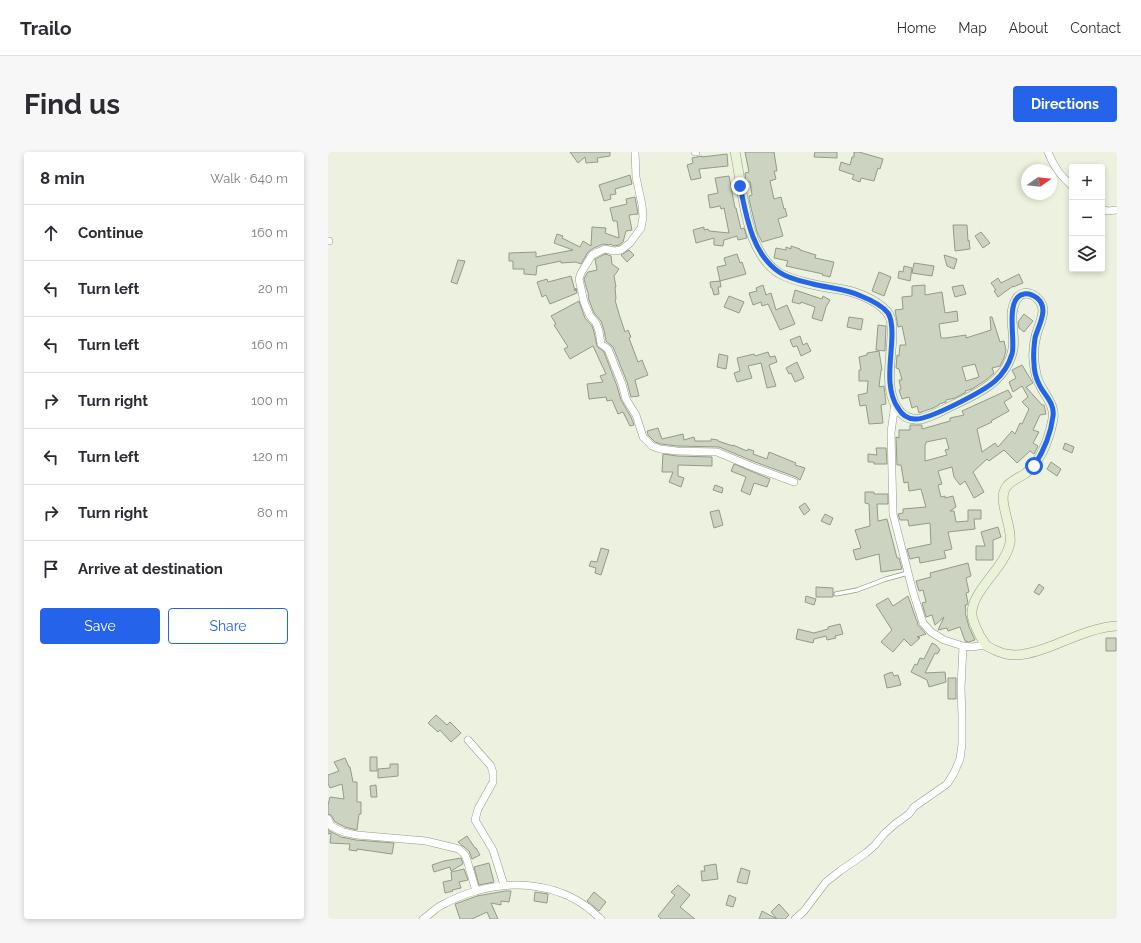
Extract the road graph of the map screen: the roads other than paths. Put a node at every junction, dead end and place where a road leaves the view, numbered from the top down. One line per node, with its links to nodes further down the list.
1 (635, 152): 8 (street)
2 (735, 152): 7 (main road)
3 (1048, 152): 4 (street)
4 (1069, 183)
5 (1105, 210): 6 (street)
6 (1117, 210)
7 (894, 404): 9 (street); 12 (main road)
8 (794, 482)
9 (908, 573): 10 (lane); 13 (street)
10 (836, 594)
11 (1117, 626): 12 (main road)
12 (985, 645): 13 (street)
13 (963, 646): 20 (street)
14 (468, 740): 16 (street)
15 (328, 819): 17 (street)
16 (504, 885): 17 (street); 19 (street)
17 (476, 890): 18 (street)
18 (423, 919)
19 (601, 919)
20 (795, 919)

